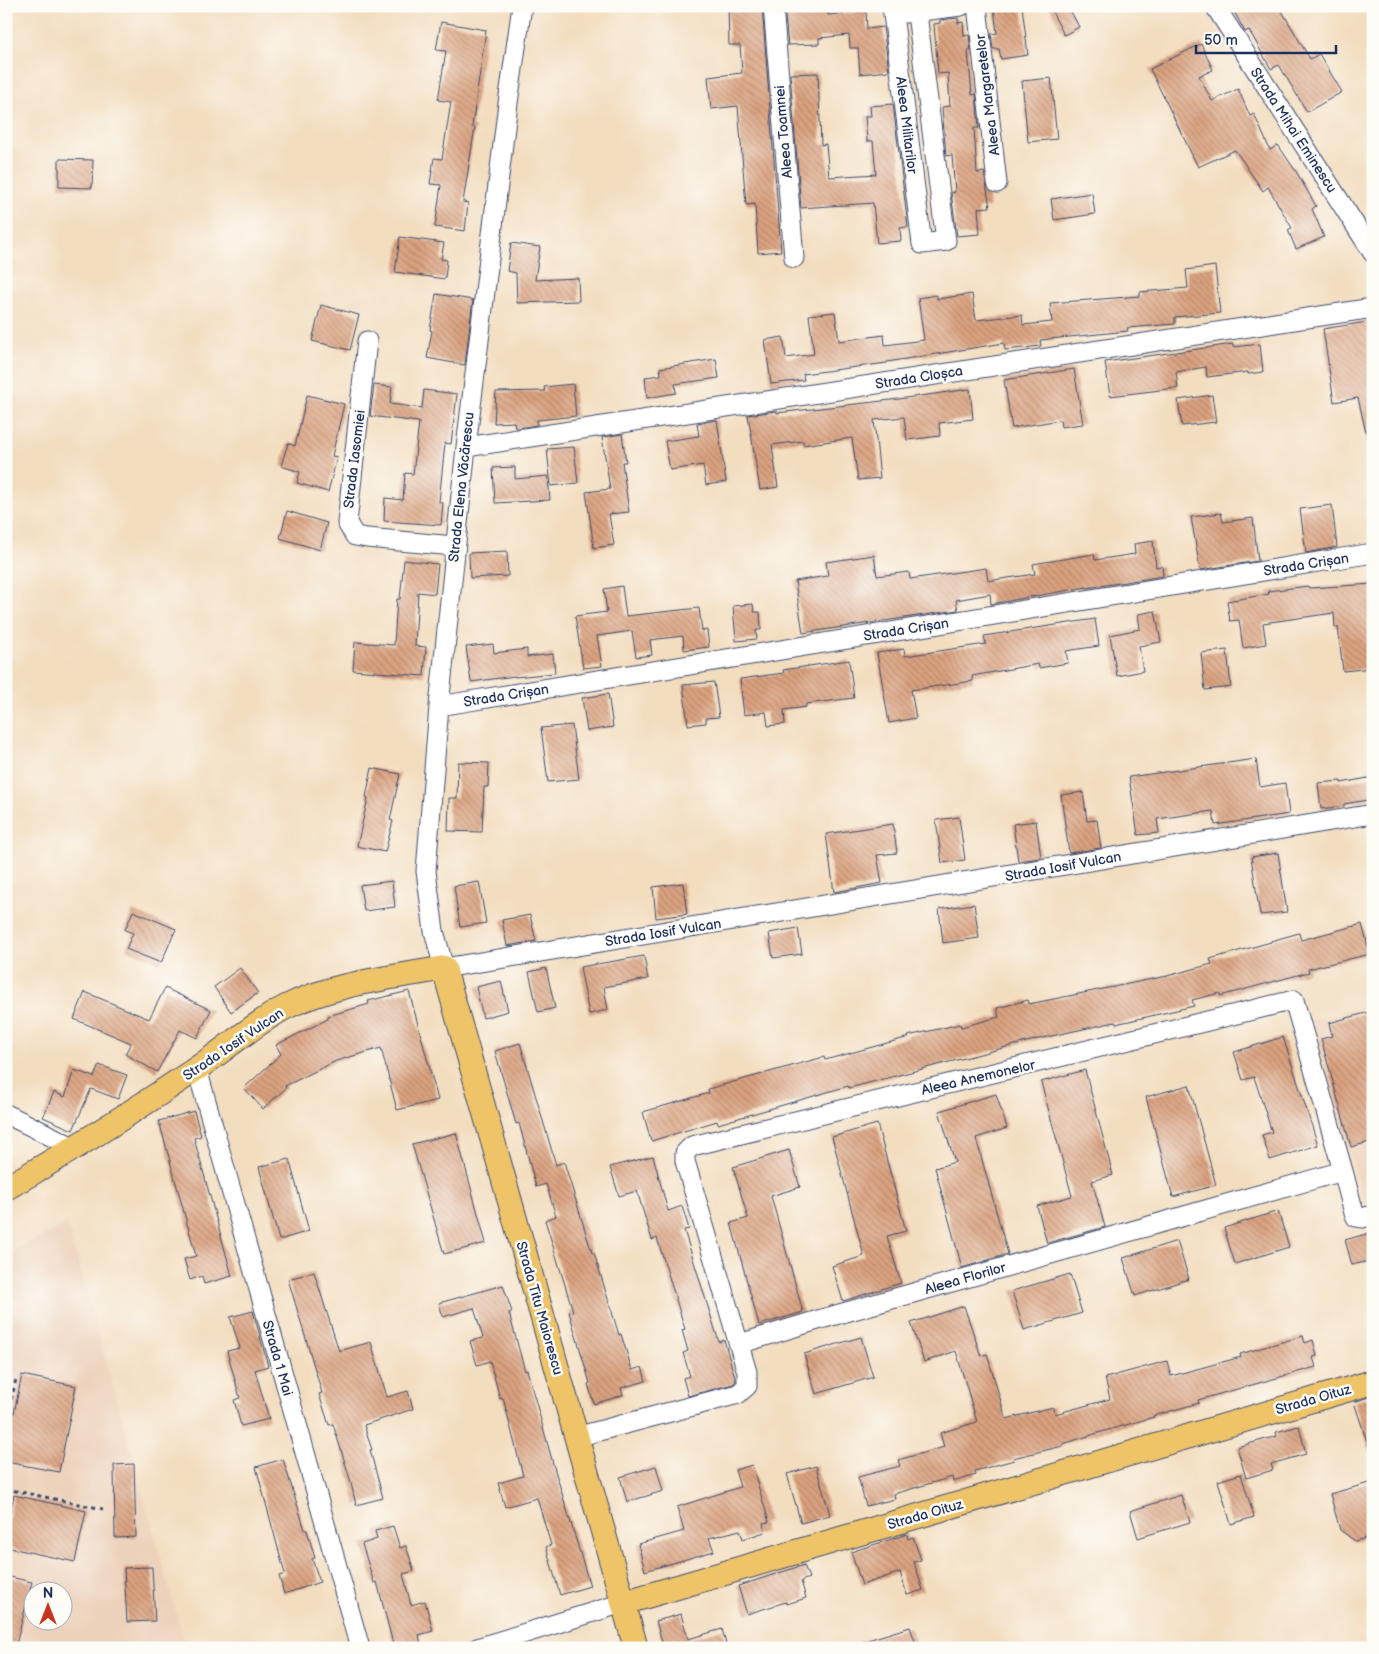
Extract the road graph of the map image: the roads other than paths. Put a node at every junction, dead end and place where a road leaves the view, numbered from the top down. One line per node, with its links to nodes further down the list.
1 (522, 6): 13 (street, Strada Elena Văcărescu)
2 (773, 6): 10 (street, Aleea Toamnei)
3 (962, 6): 6 (street)
4 (977, 6): 8 (street, Aleea Margaretelor)
5 (1215, 6): 9 (street, Strada Mihai Eminescu)
6 (916, 9): 7 (street); 7 (street, Aleea Militarilor)
7 (893, 10)
8 (997, 183)
9 (1373, 253)
10 (794, 258)
11 (1373, 308): 13 (street, Strada Cloșca)
12 (367, 341): 14 (street, Strada Iasomiei)
13 (466, 446): 14 (street, Strada Elena Văcărescu)
14 (454, 546): 16 (street, Strada Elena Văcărescu)
15 (1373, 553): 16 (street, Strada Crișan)
16 (439, 706): 18 (street, Strada Elena Văcărescu)
17 (1373, 814): 18 (street, Strada Iosif Vulcan)
18 (444, 968): 19 (main road, Strada Iosif Vulcan); 27 (main road, Strada Titu Maiorescu)
19 (197, 1069): 21 (main road, Strada Iosif Vulcan); 29 (street, Strada 1 Mai)
20 (6, 1114): 21 (street)
21 (75, 1148): 23 (main road, Strada Iosif Vulcan)
22 (1343, 1171): 24 (street); 25 (street, Aleea Florilor); 25 (street, Aleea Anemonelor)
23 (6, 1188)
24 (1373, 1215)
25 (738, 1344): 27 (street)
26 (1373, 1382): 28 (main road, Strada Oituz)
27 (576, 1437): 28 (main road, Strada Titu Maiorescu)
28 (623, 1603): 30 (street, Strada Oituz); 31 (main road, Strada Titu Maiorescu)
29 (360, 1648)
30 (477, 1648)
31 (636, 1648)

